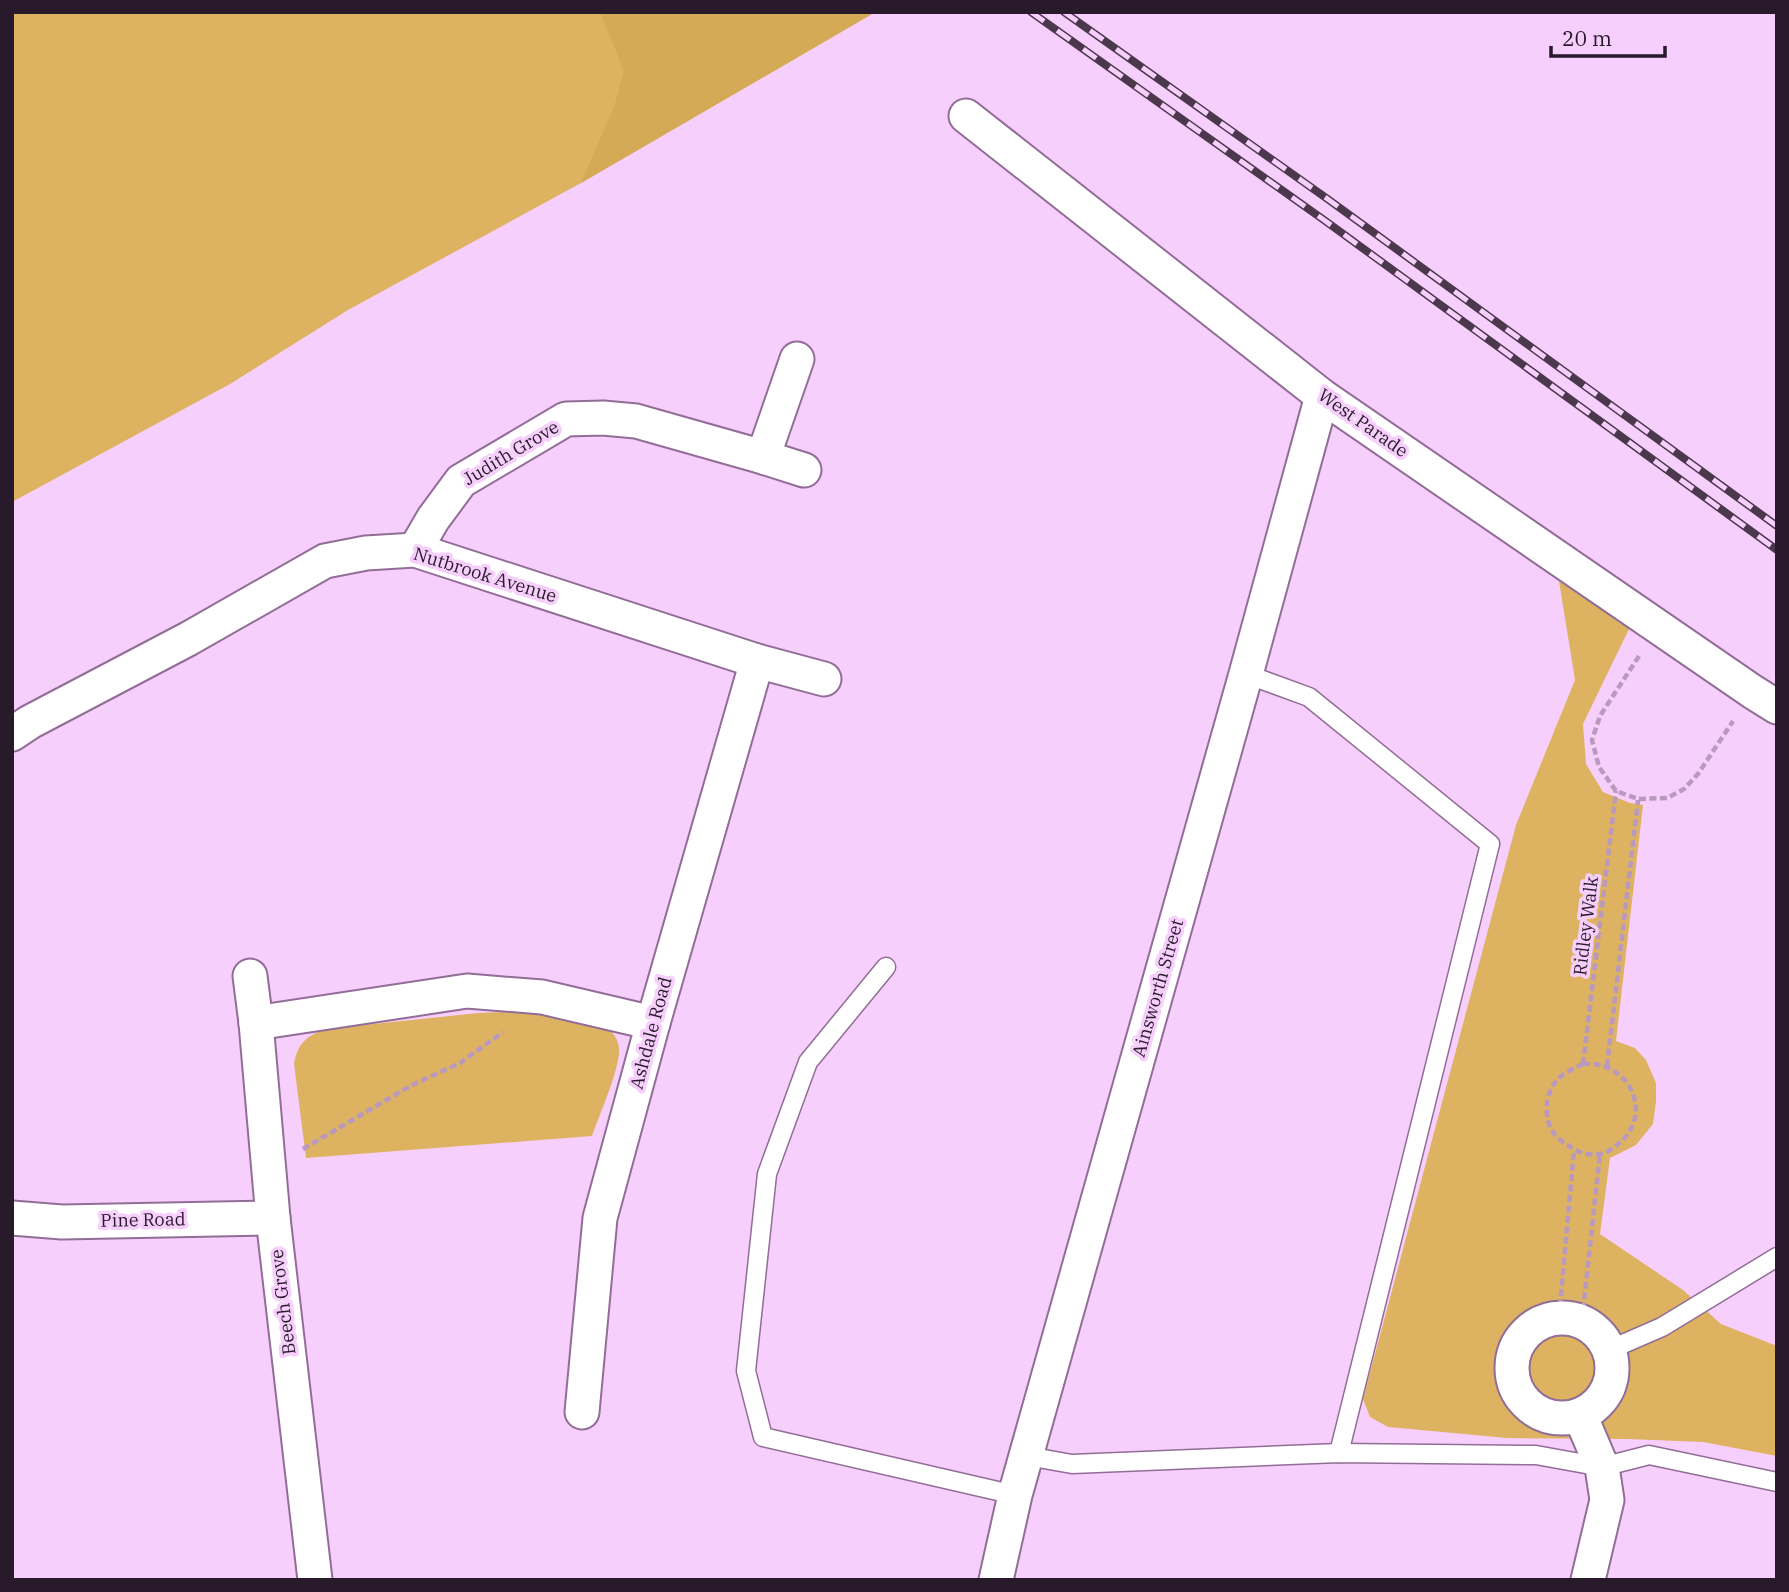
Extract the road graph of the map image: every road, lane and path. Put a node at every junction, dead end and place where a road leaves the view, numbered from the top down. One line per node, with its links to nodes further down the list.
1 (966, 116): 3 (street, West Parade)
2 (797, 359): 4 (street)
3 (1322, 396): 7 (street, West Parade); 9 (street, Ainsworth Street)
4 (763, 457): 5 (street, Judith Grove); 6 (street, Judith Grove)
5 (804, 470)
6 (415, 550): 8 (street, Nutbrook Avenue); 12 (street, Nutbrook Avenue)
7 (1659, 626): 11 (street, West Parade); 13 (path)
8 (757, 661): 10 (street, Nutbrook Avenue); 19 (street, Ashdale Road)
9 (1246, 674): 32 (lane); 33 (street, Ainsworth Street)
10 (824, 679)
11 (1765, 699): 14 (path)
12 (12, 734)
13 (1616, 791): 14 (path); 20 (path, Ridley Walk)
14 (1638, 799): 21 (path, Ridley Walk)
15 (886, 967): 36 (lane)
16 (250, 976): 18 (street, Beech Grove)
17 (542, 997): 18 (street); 19 (street); 24 (path)
18 (256, 1023): 24 (street, Beech Grove)
19 (653, 1023): 30 (street, Ashdale Road)
20 (1583, 1065): 21 (path); 22 (path)
21 (1607, 1066): 23 (path)
22 (1574, 1150): 23 (path); 28 (path)
23 (1600, 1154): 28 (path)
24 (269, 1169): 26 (street, Beech Grove)
25 (12, 1218): 26 (street, Pine Road)
26 (273, 1218): 37 (street, Beech Grove)
27 (1777, 1257): 29 (lane)
28 (1570, 1319): 29 (street); 31 (street)
29 (1609, 1350): 31 (street)
30 (582, 1412)
31 (1580, 1415): 34 (street)
32 (1339, 1452): 33 (lane); 34 (lane)
33 (1027, 1456): 36 (street, Ainsworth Street)
34 (1602, 1467): 35 (lane); 39 (street)
35 (1777, 1482)
36 (1015, 1495): 38 (street, Ainsworth Street)
37 (315, 1580)
38 (996, 1580)
39 (1588, 1580)

